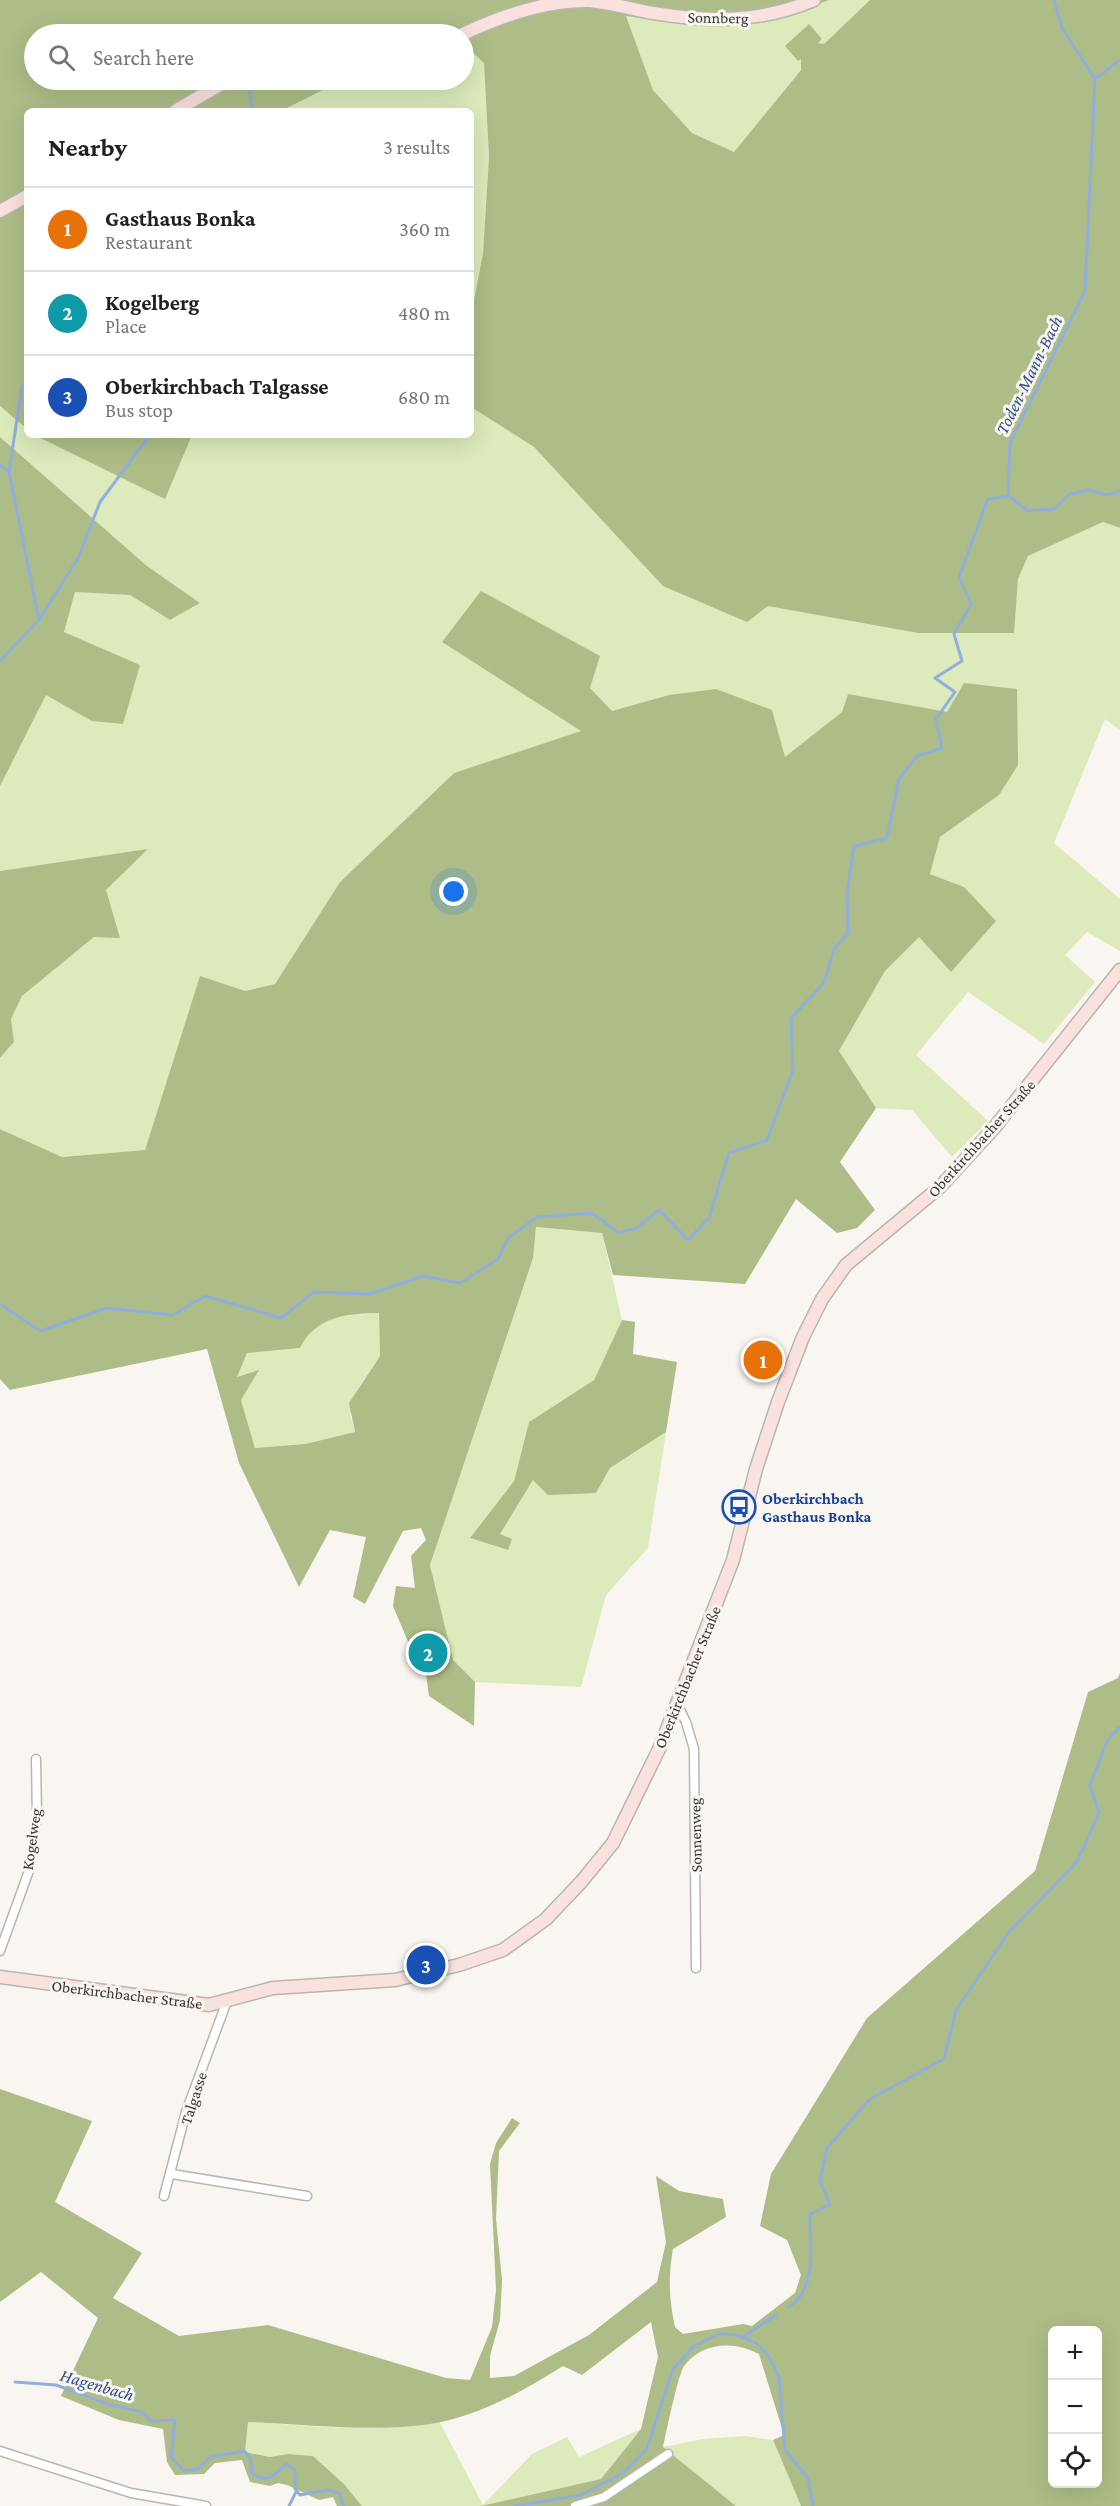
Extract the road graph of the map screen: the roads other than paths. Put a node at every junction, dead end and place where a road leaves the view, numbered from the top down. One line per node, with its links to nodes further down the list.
1 (814, 0): 3 (street, Sonnberg)
2 (554, 1): 3 (street, Sonnberg); 4 (street)
3 (610, 2)
4 (474, 30)
5 (211, 90): 6 (street)
6 (180, 108)
7 (24, 198): 8 (street)
8 (0, 211)
9 (1120, 970): 10 (street, Oberkirchbacher Straße)
10 (678, 1706): 13 (street, Sonnenweg); 15 (street, Oberkirchbacher Straße)
11 (36, 1759): 12 (street, Kogelweg)
12 (0, 1951)
13 (696, 1968)
14 (0, 1977): 15 (street, Oberkirchbacher Straße)
15 (227, 2001): 16 (street, Talgasse)
16 (172, 2174): 17 (street, Talgasse); 18 (street)
17 (164, 2196)
18 (307, 2196)
19 (0, 2451): 21 (street)
20 (668, 2454): 22 (street)
21 (206, 2506)
22 (575, 2506)

